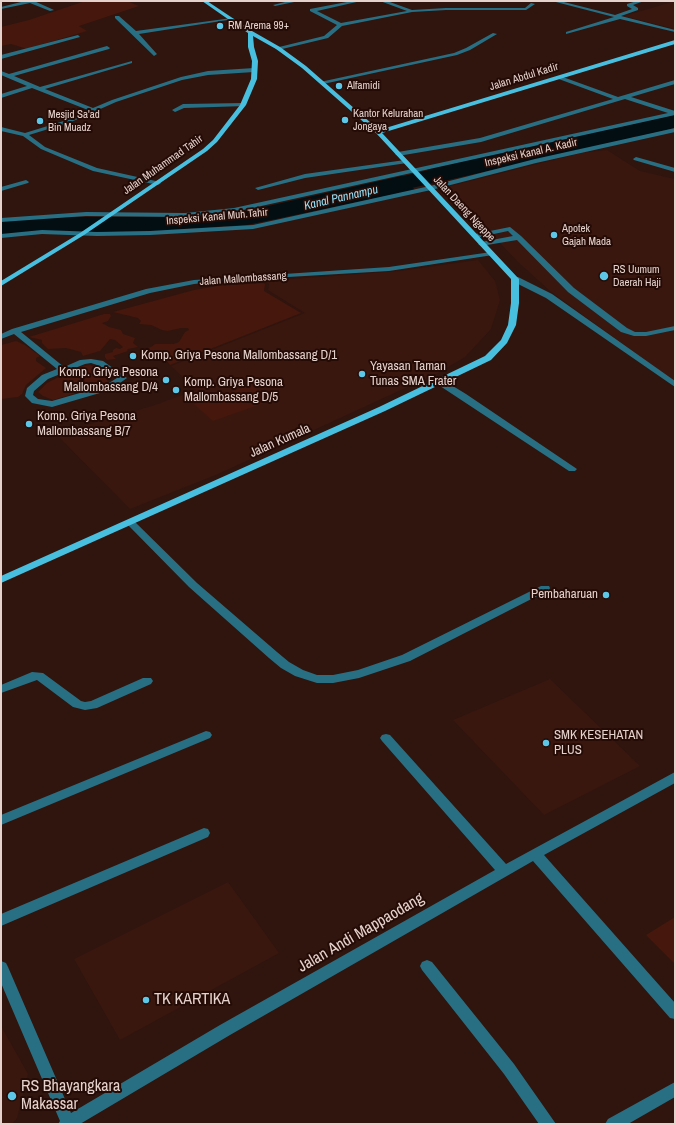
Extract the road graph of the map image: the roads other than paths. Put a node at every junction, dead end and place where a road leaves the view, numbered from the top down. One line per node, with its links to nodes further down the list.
1 (30, 1): 10 (street); 11 (street)
2 (204, 1): 15 (main road, Jalan Daeng Ngeppe)
3 (293, 1): 9 (street)
4 (359, 1): 16 (street)
5 (382, 1): 12 (street)
6 (554, 1): 14 (street)
7 (642, 1): 14 (street)
8 (533, 4): 12 (street)
9 (276, 5)
10 (1, 8)
11 (52, 10)
12 (412, 11): 16 (street)
13 (117, 17): 19 (street)
14 (617, 17): 18 (street); 20 (street)
15 (232, 19): 17 (main road, Jalan Daeng Ngeppe); 19 (street)
16 (340, 24): 25 (street)
17 (250, 32): 25 (main road, Jalan Daeng Ngeppe); 29 (main road, Jalan Muhammad Tahir)
18 (675, 32)
19 (135, 33): 26 (street)
20 (568, 33)
21 (495, 34): 33 (street)
22 (78, 36): 27 (street)
23 (675, 42): 32 (main road, Jalan Abdul Kadir)
24 (107, 48): 31 (street)
25 (278, 48): 33 (main road, Jalan Daeng Ngeppe)
26 (154, 54)
27 (1, 57)
28 (130, 62): 36 (street)
29 (254, 70): 40 (main road, Jalan Muhammad Tahir); 41 (street)
30 (1, 73): 31 (street)
31 (9, 76): 35 (street)
32 (558, 77): 39 (street); 47 (main road, Jalan Abdul Kadir)
33 (323, 82): 47 (main road, Jalan Daeng Ngeppe)
34 (675, 82): 38 (street)
35 (32, 86): 36 (street); 37 (street)
36 (39, 89): 41 (street)
37 (1, 96)
38 (625, 97): 39 (street); 43 (street)
39 (618, 99): 52 (street)
40 (243, 105): 42 (street); 58 (main road, Jalan Muhammad Tahir)
41 (92, 110): 49 (street)
42 (175, 110)
43 (674, 113): 44 (street, Inspeksi Kanal A. Kadir)
44 (612, 127): 51 (street); 56 (street, Inspeksi Kanal A. Kadir)
45 (2, 130): 49 (street)
46 (675, 130): 48 (street, Inspeksi Kanal A. Kadir)
47 (378, 132): 52 (main road, Jalan Daeng Ngeppe)
48 (661, 132): 50 (street); 51 (street, Inspeksi Kanal A. Kadir)
49 (25, 135): 58 (street)
50 (675, 137)
51 (635, 138): 59 (street, Inspeksi Kanal A. Kadir)
52 (398, 154): 54 (main road, Jalan Daeng Ngeppe)
53 (636, 159): 55 (street)
54 (405, 162): 56 (main road, Jalan Daeng Ngeppe); 60 (street)
55 (675, 170)
56 (415, 171): 59 (main road, Jalan Daeng Ngeppe); 62 (street, Inspeksi Kanal Muh.Tahir)
57 (26, 182): 61 (street)
58 (158, 183): 62 (main road, Jalan Muhammad Tahir)
59 (429, 187): 64 (street, Inspeksi Kanal Muh.Tahir); 66 (main road, Jalan Daeng Ngeppe)
60 (258, 188)
61 (1, 189)
62 (111, 214): 63 (street, Inspeksi Kanal Muh.Tahir); 64 (main road, Jalan Muhammad Tahir)
63 (1, 220)
64 (82, 234): 65 (street, Inspeksi Kanal Muh.Tahir); 71 (main road, Jalan Muhammad Tahir)
65 (1, 236)
66 (475, 236): 67 (street); 68 (main road, Jalan Daeng Ngeppe)
67 (519, 237): 68 (street); 73 (street)
68 (481, 244): 69 (main road, Jalan Daeng Ngeppe)
69 (491, 254): 70 (main road, Jalan Daeng Ngeppe); 74 (street, Jalan Mallombassang)
70 (515, 279): 75 (street, Jalan Daeng Ngeppe); 78 (main road, Jalan Kumala)
71 (1, 284)
72 (675, 328): 73 (street)
73 (624, 330): 75 (street)
74 (15, 331): 76 (street, Jalan Mallombassang); 77 (street)
75 (606, 335): 79 (street, Jalan Daeng Ngeppe)
76 (1, 336)
77 (63, 370): 77 (street)
78 (440, 382): 80 (street); 81 (main road, Jalan Kumala)
79 (675, 385)
80 (572, 469)
81 (130, 523): 82 (main road, Jalan Kumala); 83 (street)
82 (1, 580)
83 (545, 588)
84 (147, 681): 85 (street)
85 (1, 689)
86 (206, 735): 89 (street)
87 (386, 738): 92 (street)
88 (675, 777): 91 (street, Jalan Andi Mappaodang)
89 (1, 820)
90 (204, 833): 93 (street)
91 (535, 854): 92 (street, Jalan Andi Mappaodang); 96 (street)
92 (504, 871): 98 (street, Jalan Andi Mappaodang)
93 (1, 920)
94 (427, 966): 99 (street)
95 (3, 976): 98 (street)
96 (675, 1013)
97 (675, 1089): 100 (street)
98 (67, 1123)
99 (548, 1124)
100 (613, 1124)

